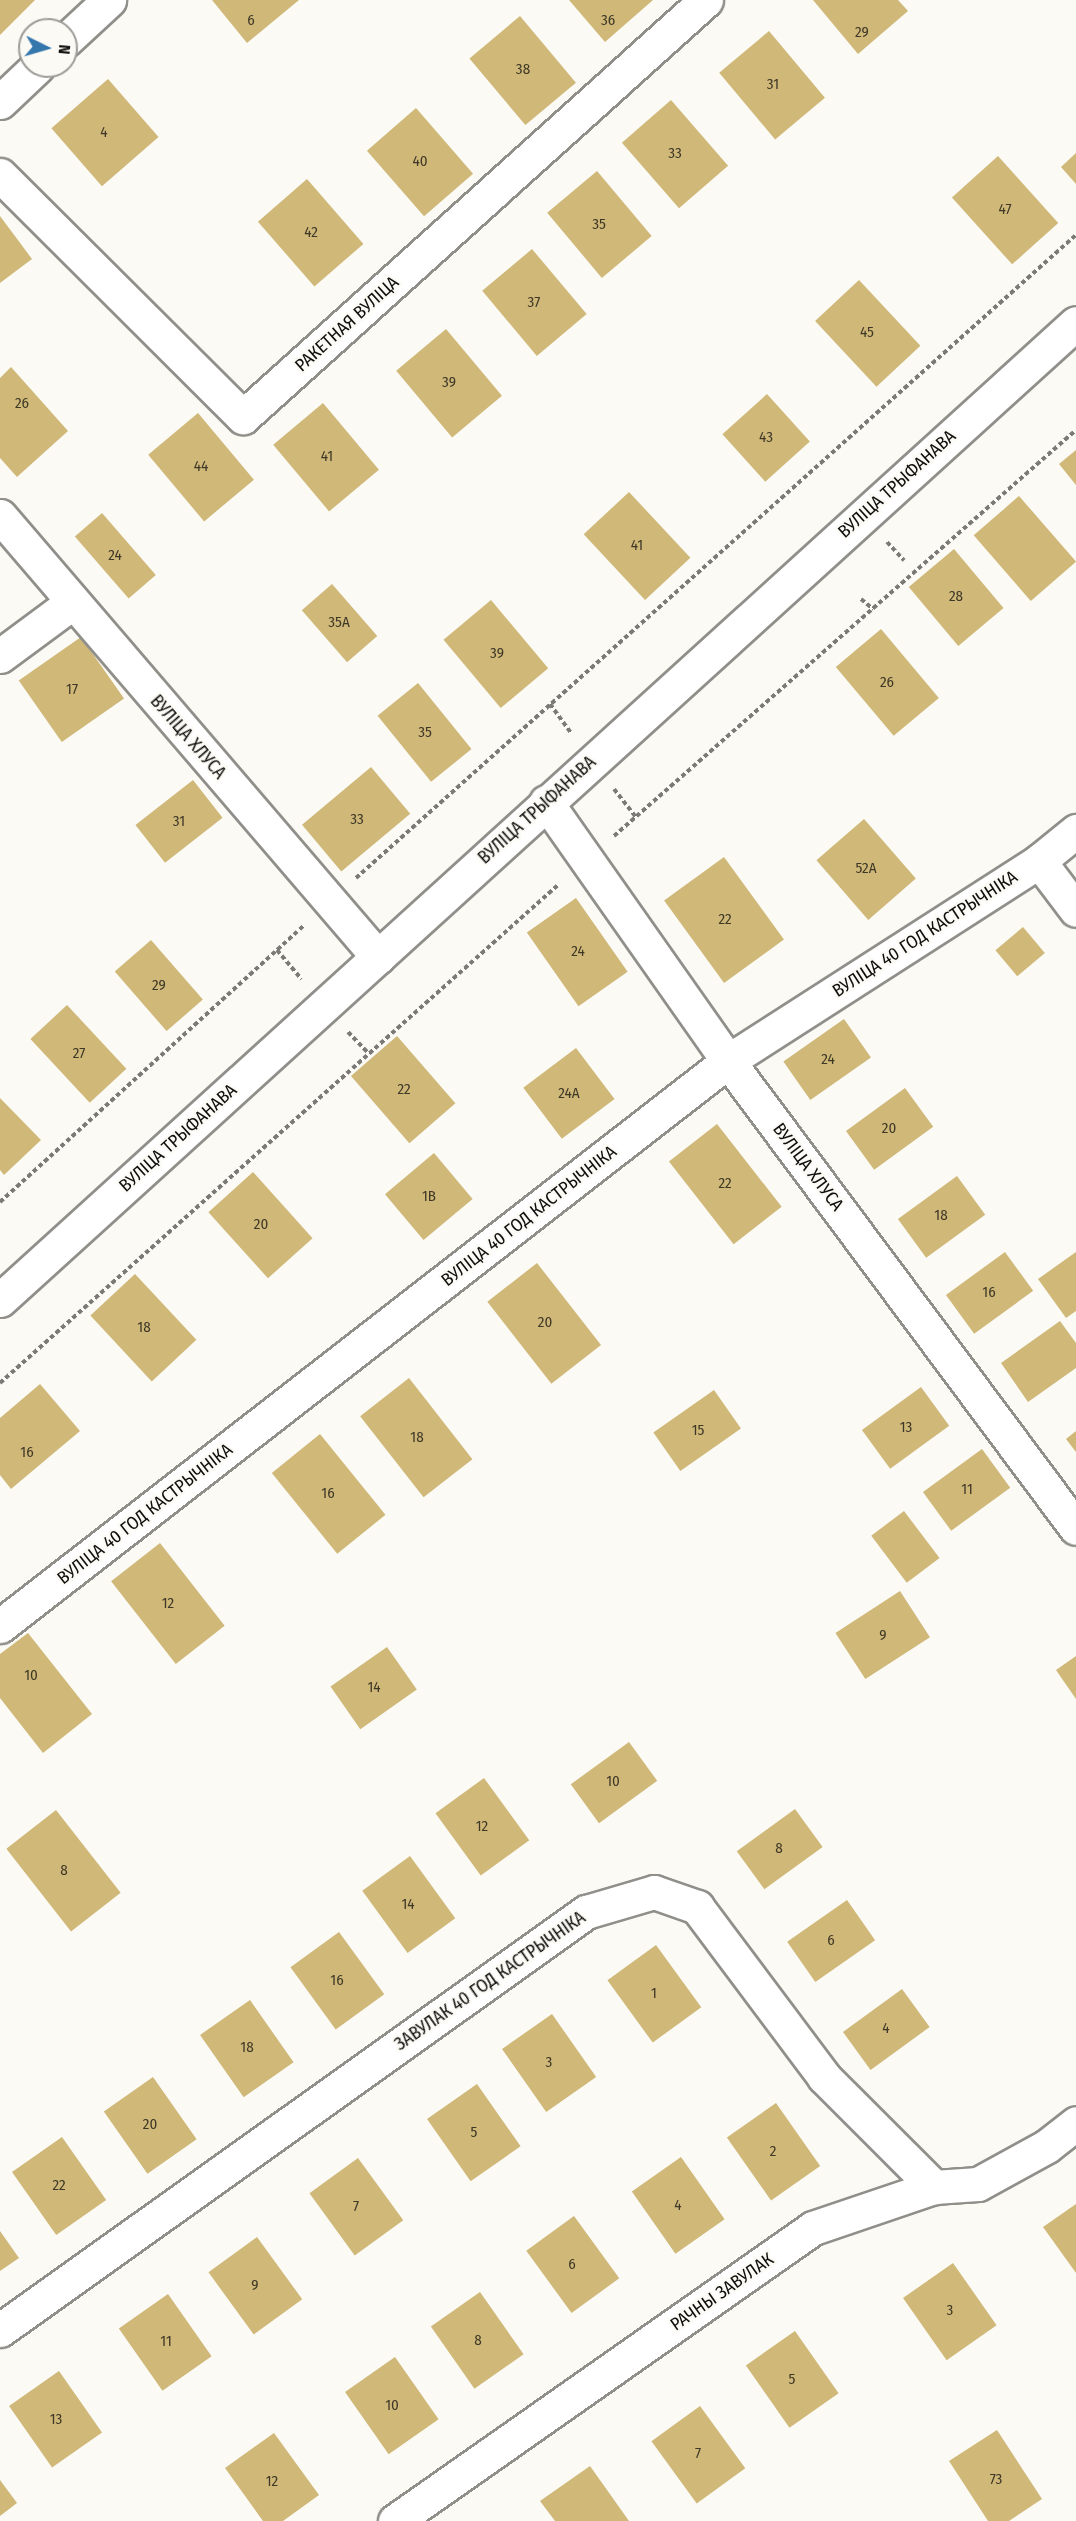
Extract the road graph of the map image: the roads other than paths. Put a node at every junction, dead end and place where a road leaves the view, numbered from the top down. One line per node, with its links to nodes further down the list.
1 (109, 0): 3 (street)
2 (706, 0): 6 (street, РАКЕТНАЯ ВУЛІЦА)
3 (78, 29)
4 (25, 78): 5 (street)
5 (0, 102)
6 (0, 175)
7 (1076, 323): 11 (street, ВУЛІЦА ТРЫФАНАВА)
8 (0, 516): 9 (street, ВУЛІЦА ХЛУСА)
9 (73, 603): 10 (street); 15 (street, ВУЛІЦА ХЛУСА)
10 (0, 656)
11 (546, 802): 15 (street, ВУЛІЦА ТРЫФАНАВА); 16 (street, ВУЛІЦА ХЛУСА)
12 (1076, 831): 13 (street, ВУЛІЦА 40 ГОД КАСТРЫЧНІКА)
13 (1039, 861): 14 (street); 16 (street, ВУЛІЦА 40 ГОД КАСТРЫЧНІКА)
14 (1076, 910)
15 (378, 957): 17 (street, ВУЛІЦА ТРЫФАНАВА)
16 (728, 1061): 18 (street, ВУЛІЦА ХЛУСА); 19 (street, ВУЛІЦА 40 ГОД КАСТРЫЧНІКА)
17 (0, 1300)
18 (1076, 1528)
19 (0, 1626)
20 (1076, 2123): 21 (street, РАЧНЫ ЗАВУЛАК)
21 (934, 2187): 22 (street, ЗАВУЛАК 40 ГОД КАСТРЫЧНІКА); 23 (street, РАЧНЫ ЗАВУЛАК)
22 (0, 2330)
23 (395, 2521)

